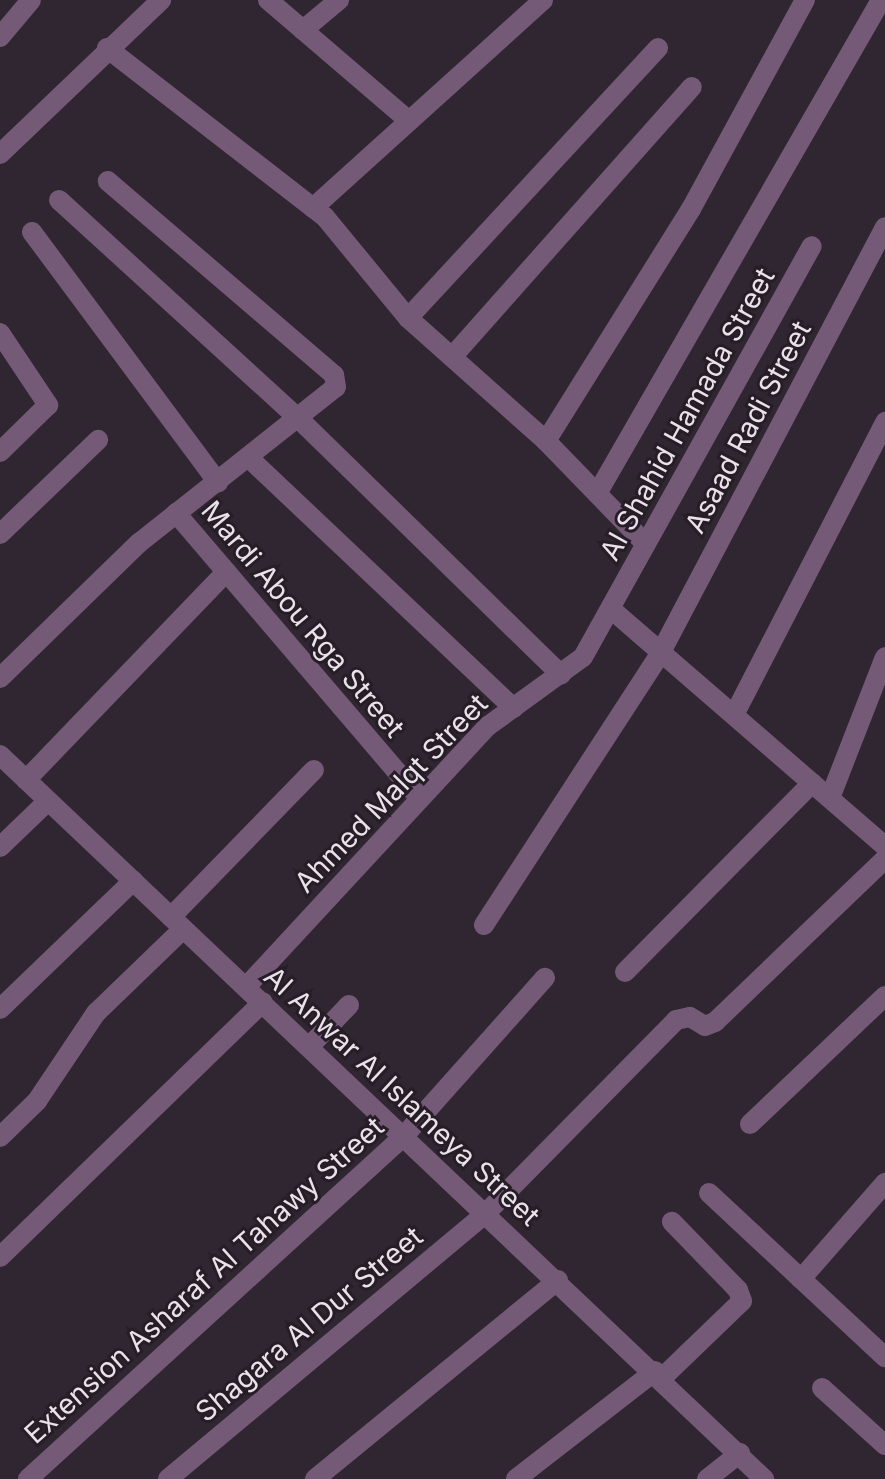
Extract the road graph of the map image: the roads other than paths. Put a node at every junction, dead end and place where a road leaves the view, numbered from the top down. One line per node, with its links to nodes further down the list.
1 (31, 0): 9 (street)
2 (161, 0): 10 (street)
3 (268, 0): 8 (street)
4 (339, 0): 8 (street)
5 (543, 0): 13 (street)
6 (805, 0): 27 (street)
7 (881, 0): 31 (street)
8 (303, 30): 13 (street)
9 (0, 37)
10 (107, 48): 14 (street); 17 (street)
11 (658, 48): 21 (street)
12 (692, 87): 23 (street)
13 (408, 120): 17 (street)
14 (0, 154)
15 (108, 181): 24 (street)
16 (59, 200): 24 (street)
17 (313, 208): 21 (street)
18 (885, 228): 37 (street, Asaad Radi Street)
19 (32, 232): 30 (street)
20 (812, 246): 34 (street, Al Shahid Hamada Street)
21 (408, 318): 23 (street)
22 (0, 333): 28 (street)
23 (452, 357): 27 (street)
24 (299, 419): 29 (street); 39 (street)
25 (885, 422): 42 (street)
26 (98, 440): 33 (street)
27 (546, 441): 31 (street)
28 (0, 452)
29 (249, 458): 30 (street); 41 (street)
30 (218, 482): 32 (street)
31 (598, 492): 34 (street)
32 (176, 513): 35 (street, Mardi Abou Rga Street); 40 (street)
33 (0, 534)
34 (645, 543): 36 (street, Al Shahid Hamada Street)
35 (226, 572): 45 (street); 47 (street, Mardi Abou Rga Street)
36 (611, 609): 37 (street); 39 (street, Ahmed Malqt Street)
37 (661, 652): 42 (street); 55 (street, Asaad Radi Street)
38 (885, 657): 48 (street)
39 (561, 675): 41 (street, Ahmed Malqt Street)
40 (0, 678)
41 (513, 708): 47 (street, Ahmed Malqt Street)
42 (734, 715): 46 (street)
43 (1, 757): 45 (street, Al Anwar Al Islameya Street)
44 (314, 770): 54 (street)
45 (26, 780): 49 (street, Al Anwar Al Islameya Street)
46 (812, 783): 48 (street); 56 (street)
47 (419, 798): 58 (street, Ahmed Malqt Street)
48 (830, 798): 50 (street)
49 (48, 801): 51 (street); 53 (street, Al Anwar Al Islameya Street)
50 (885, 846)
51 (0, 847)
52 (885, 859): 69 (street, Shagara Al Dur Street)
53 (133, 881): 54 (street, Al Anwar Al Islameya Street); 62 (street)
54 (177, 923): 58 (street, Al Anwar Al Islameya Street); 66 (street)
55 (484, 925)
56 (625, 972)
57 (545, 978): 65 (street, Extension Asharaf Al Tahawy Street)
58 (246, 987): 60 (street, Al Anwar Al Islameya Street)
59 (885, 996): 64 (street)
60 (263, 1002): 63 (street, Al Anwar Al Islameya Street); 71 (street)
61 (349, 1005): 63 (street)
62 (0, 1009)
63 (309, 1047): 65 (street, Al Anwar Al Islameya Street)
64 (750, 1124)
65 (404, 1136): 69 (street, Al Anwar Al Islameya Street); 79 (street, Extension Asharaf Al Tahawy Street)
66 (0, 1137)
67 (885, 1183): 72 (street)
68 (709, 1193): 72 (street)
69 (486, 1213): 73 (street, Al Anwar Al Islameya Street); 80 (street, Shagara Al Dur Street)
70 (672, 1222): 75 (street)
71 (0, 1257)
72 (801, 1279): 74 (street)
73 (558, 1280): 75 (street, Al Anwar Al Islameya Street); 81 (street)
74 (884, 1354)
75 (658, 1374): 78 (street, Al Anwar Al Islameya Street); 82 (street)
76 (822, 1388): 77 (street)
77 (885, 1445)
78 (740, 1453): 83 (street); 84 (street, Al Anwar Al Islameya Street)
79 (28, 1479)
80 (168, 1479)
81 (315, 1479)
82 (516, 1479)
83 (707, 1479)
84 (764, 1479)

